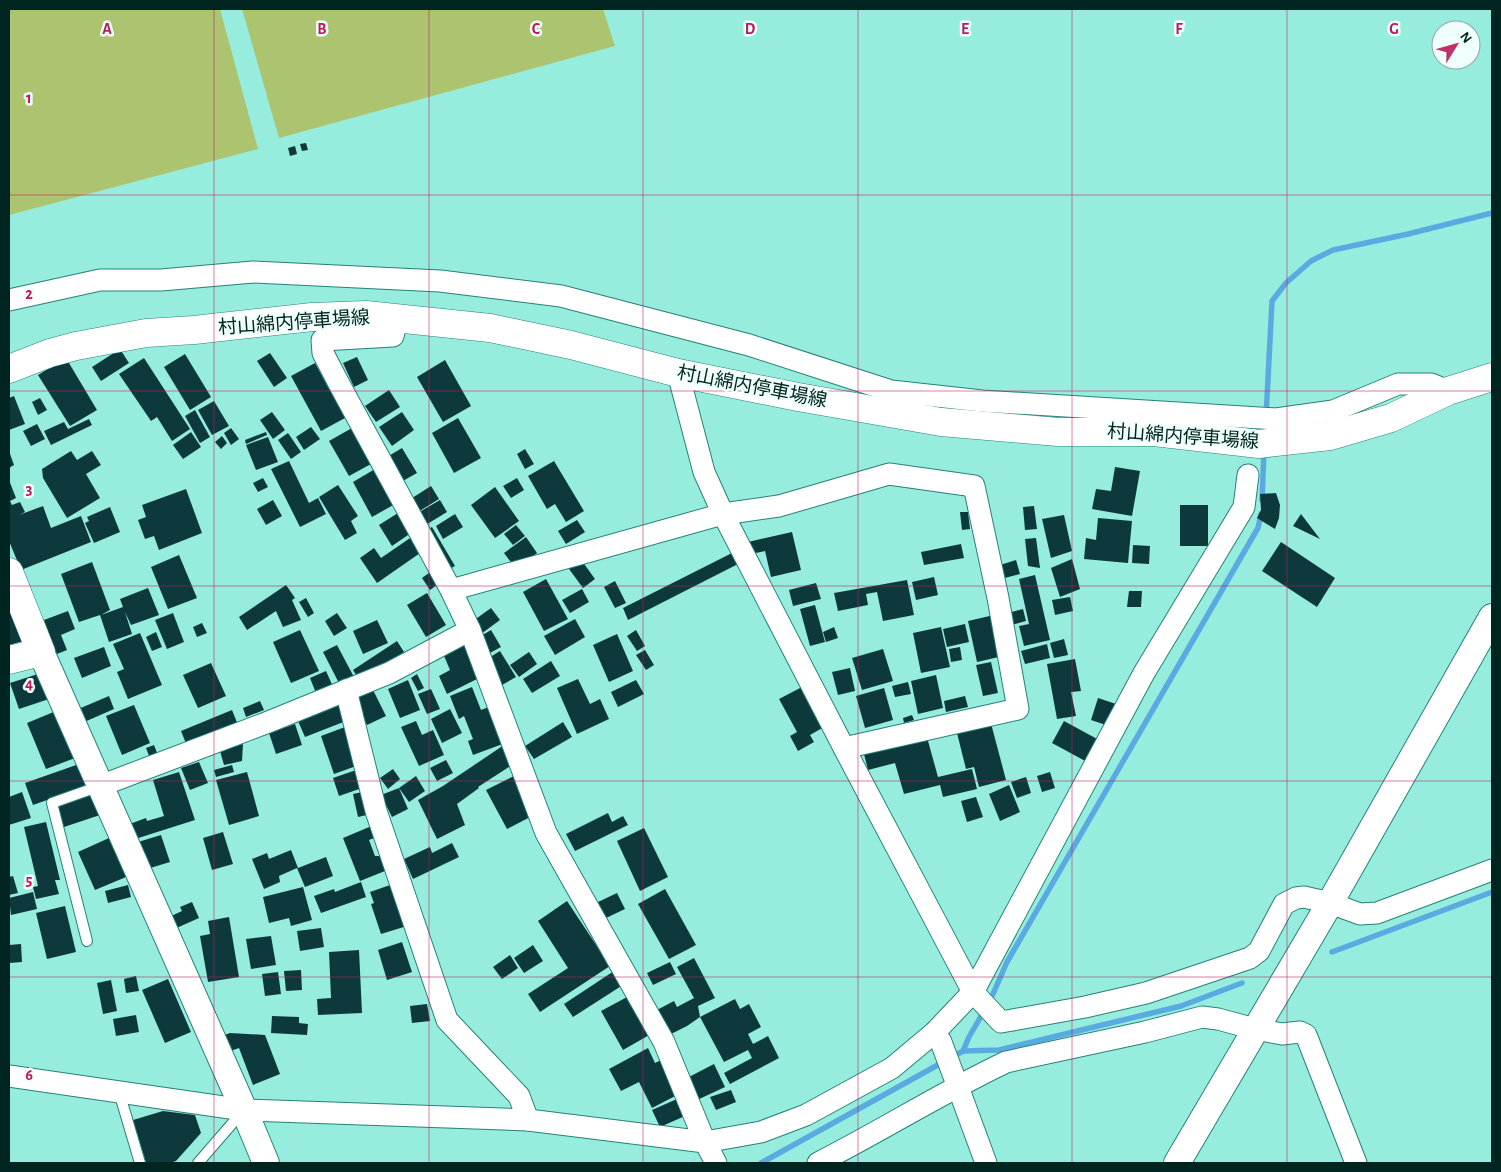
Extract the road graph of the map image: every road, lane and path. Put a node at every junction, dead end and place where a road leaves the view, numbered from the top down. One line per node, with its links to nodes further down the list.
1 (9, 300): 6 (street)
2 (397, 319): 3 (main road, 村山綿内停車場線); 4 (main road, 村山綿内停車場線); 10 (street)
3 (9, 369)
4 (678, 372): 6 (main road, 村山綿内停車場線); 8 (street)
5 (1492, 377): 6 (main road, 村山綿内停車場線)
6 (1448, 391)
7 (1248, 474): 21 (street)
8 (723, 514): 10 (street); 16 (street); 16 (street)
9 (9, 572): 13 (main road)
10 (451, 590): 12 (street)
11 (1492, 617): 19 (street)
12 (470, 630): 15 (street); 29 (street)
13 (40, 652): 14 (main road); 17 (street)
14 (9, 660)
15 (346, 690): 17 (street); 28 (street)
16 (844, 748): 21 (street)
17 (100, 786): 20 (lane); 27 (street)
18 (1492, 870): 19 (street)
19 (1330, 903): 21 (street); 22 (street)
20 (87, 941)
21 (975, 994): 23 (street)
22 (1255, 1029): 25 (street); 36 (street); 37 (street)
23 (938, 1037): 25 (street); 29 (street)
24 (9, 1076): 26 (street)
25 (956, 1083): 34 (street); 35 (street)
26 (118, 1092): 27 (street); 30 (lane)
27 (244, 1110): 28 (street); 31 (lane); 32 (street)
28 (528, 1120): 29 (street)
29 (705, 1142): 33 (street)
30 (140, 1163)
31 (198, 1163)
32 (266, 1163)
33 (716, 1163)
34 (818, 1163)
35 (986, 1163)
36 (1177, 1163)
37 (1356, 1163)

